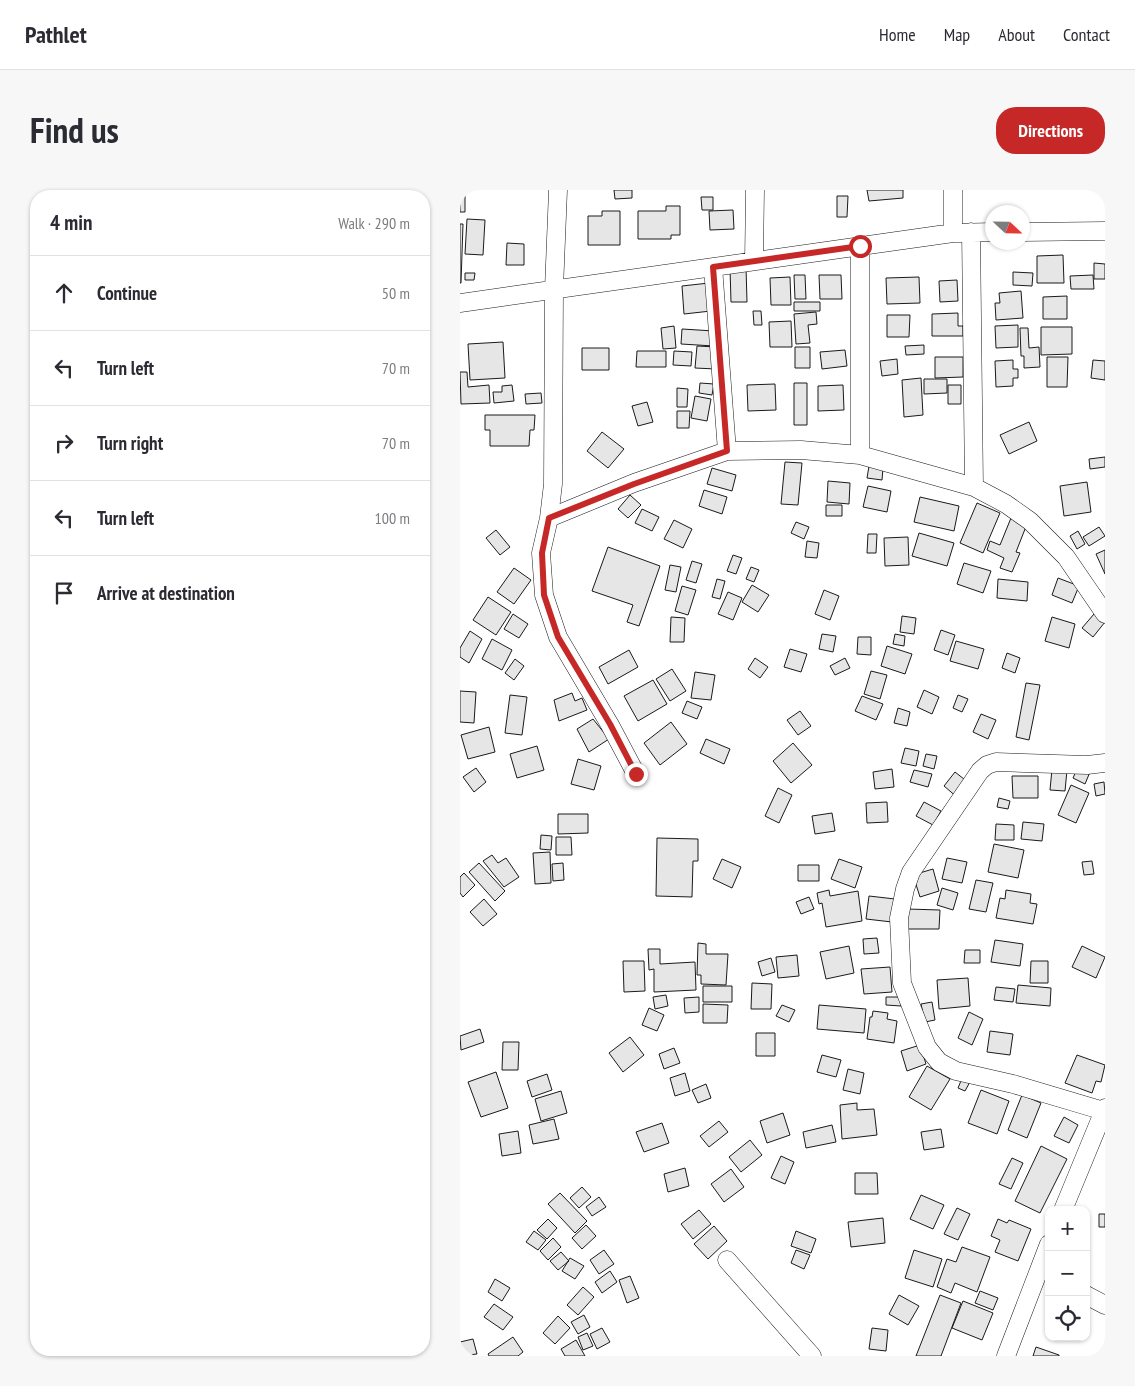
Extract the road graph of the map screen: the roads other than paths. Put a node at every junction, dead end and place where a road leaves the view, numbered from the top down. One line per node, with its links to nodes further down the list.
1 (558, 190): 12 (street)
2 (755, 190): 10 (street)
3 (952, 190): 8 (street)
4 (1105, 231): 7 (street)
5 (971, 232): 6 (street); 8 (street); 16 (street)
6 (985, 232)
7 (1030, 232)
8 (953, 233): 9 (street)
9 (860, 246): 10 (street); 15 (street)
10 (754, 261): 11 (street)
11 (713, 267): 12 (street); 14 (street)
12 (554, 289): 13 (street); 17 (street)
13 (460, 303)
14 (727, 451): 15 (street); 17 (street)
15 (860, 455): 16 (street)
16 (974, 487): 18 (street)
17 (549, 518): 20 (street)
18 (1105, 614)
19 (1105, 763): 21 (street)
20 (636, 774)
21 (1104, 1110): 22 (street)
22 (1065, 1206)
23 (1048, 1251): 25 (street)
24 (727, 1260): 28 (street)
25 (1043, 1273): 29 (street)
26 (1088, 1296): 27 (street)
27 (1105, 1305)
28 (812, 1356)
29 (1006, 1356)

